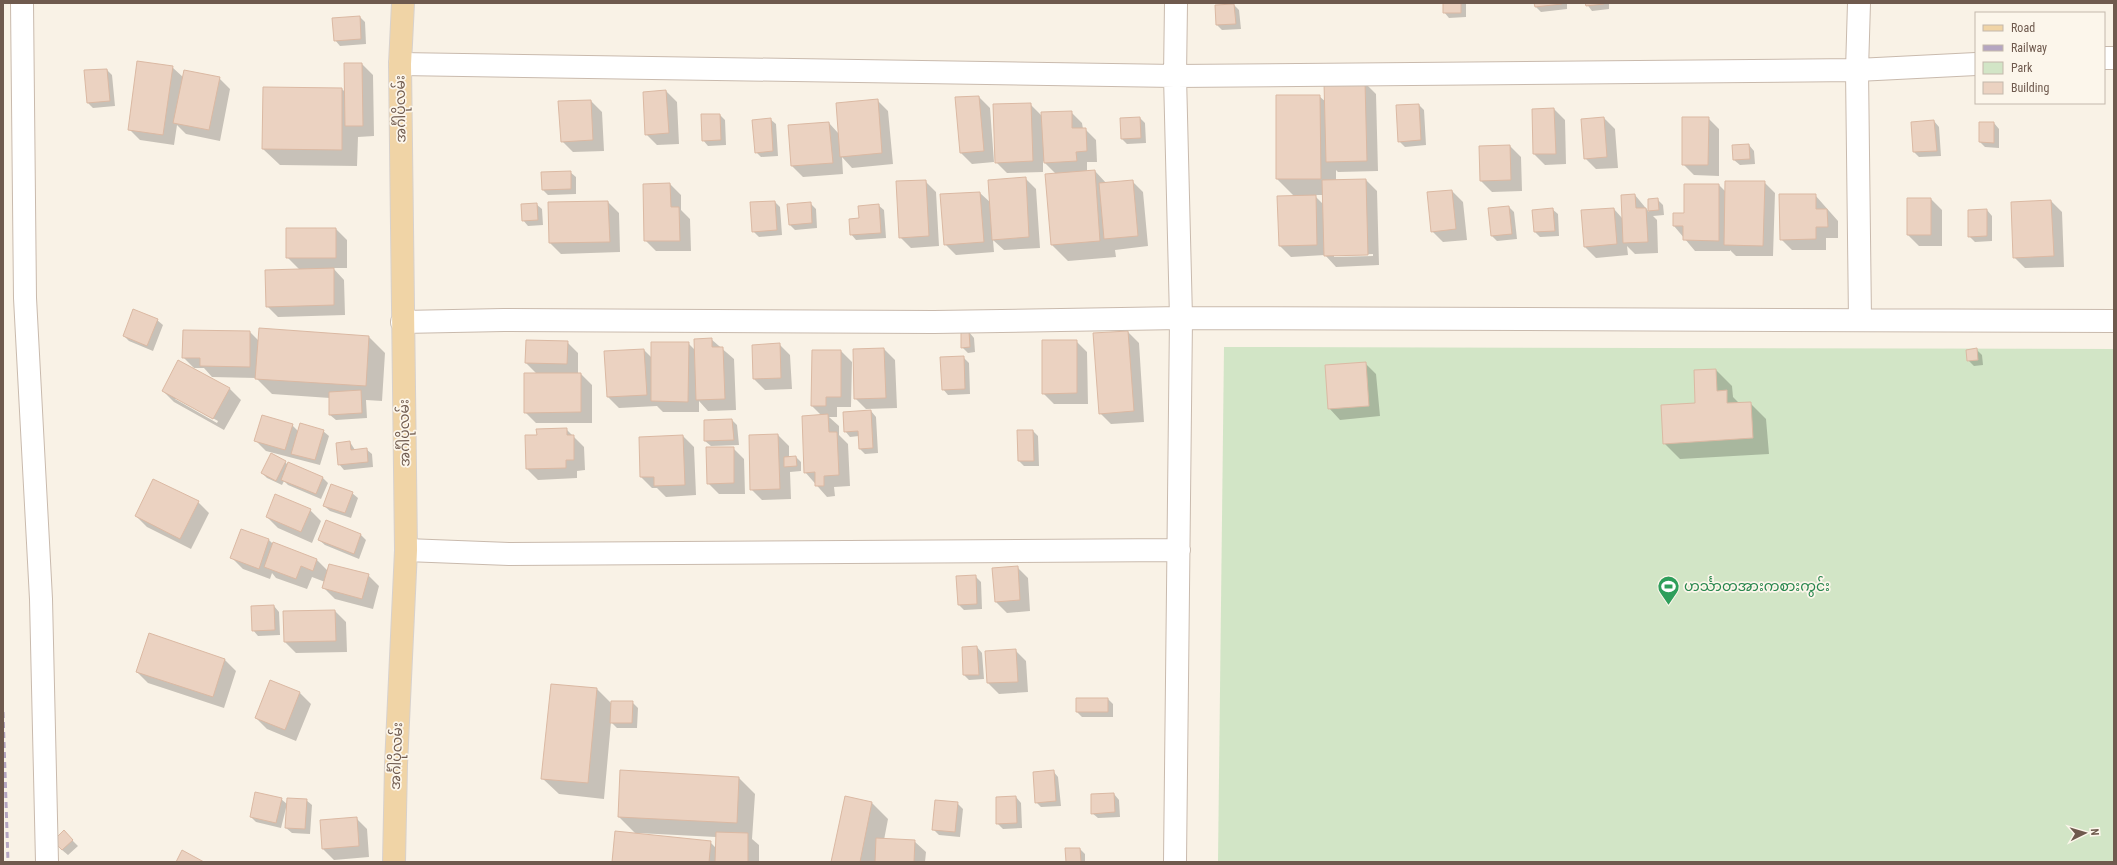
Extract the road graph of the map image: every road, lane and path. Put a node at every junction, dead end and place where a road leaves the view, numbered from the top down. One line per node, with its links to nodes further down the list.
1 (22, 3): 15 (street)
2 (403, 3): 5 (main road, အင်္ဂါပိုလမ်း)
3 (1176, 3): 8 (street)
4 (1859, 3): 7 (street)
5 (400, 64): 8 (street); 12 (main road, အင်္ဂါပိုလမ်း)
6 (1975, 64): 7 (street)
7 (1857, 70): 8 (street); 10 (street)
8 (1175, 76): 9 (street)
9 (1181, 318): 10 (street); 12 (street); 14 (street)
10 (1860, 320): 11 (street)
11 (2114, 321)
12 (402, 322): 13 (main road, အင်္ဂါပိုလမ်း)
13 (406, 550): 14 (street); 16 (main road, အင်္ဂါပိုလမ်း)
14 (1179, 550): 17 (street)
15 (47, 862)
16 (394, 862)
17 (1175, 862)

